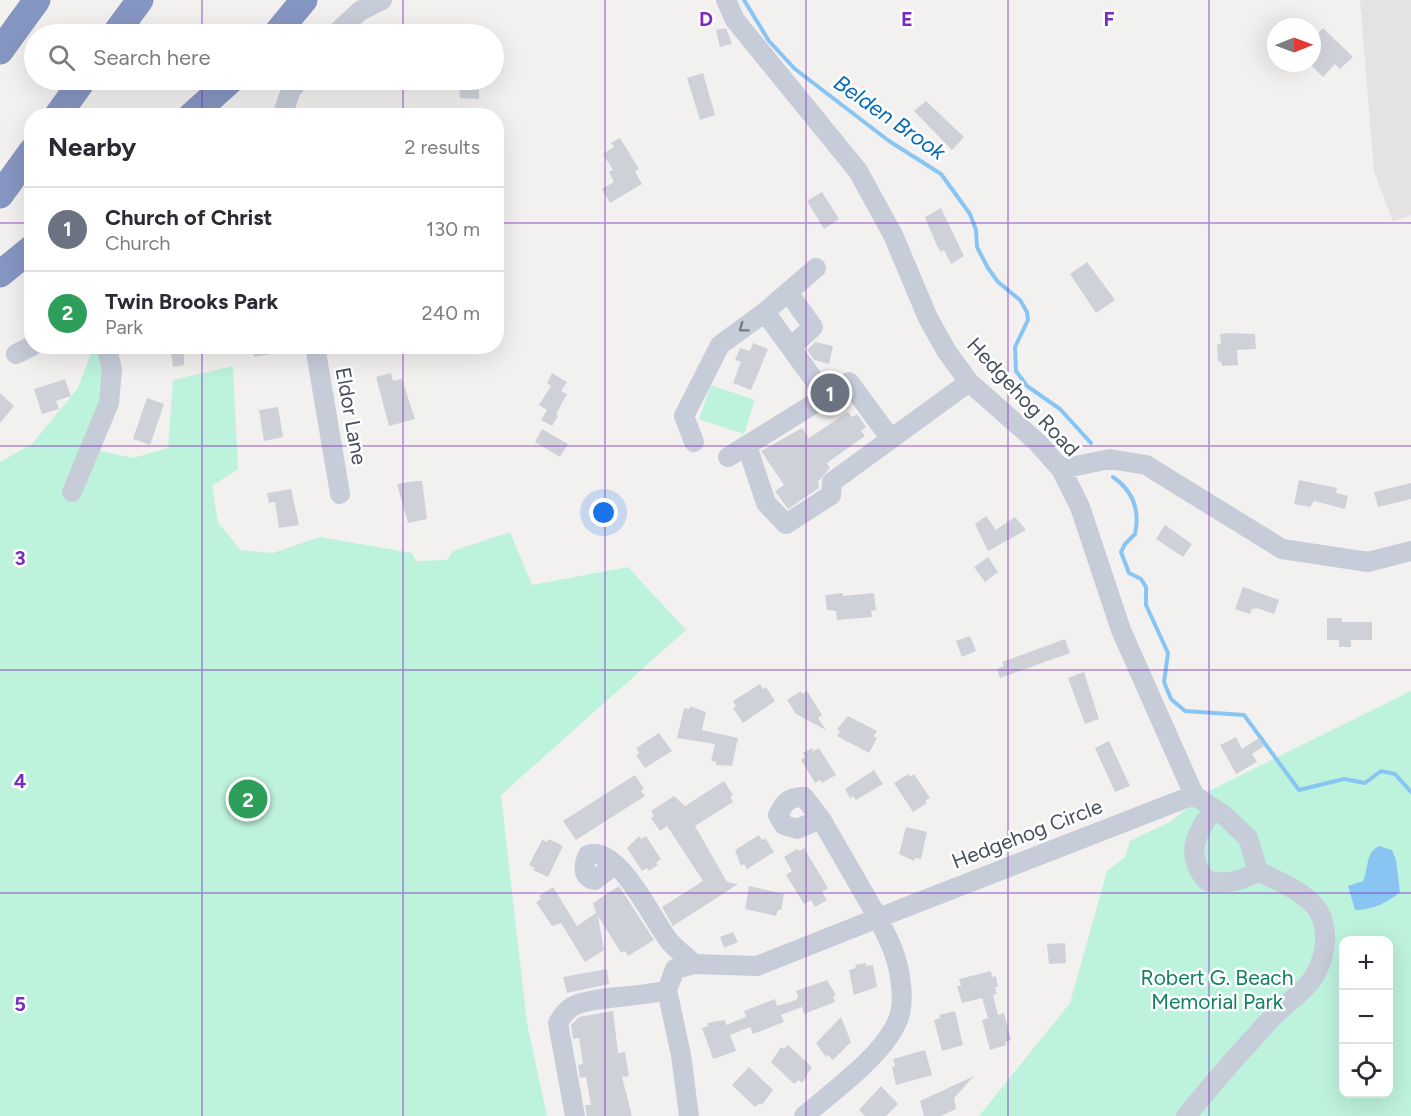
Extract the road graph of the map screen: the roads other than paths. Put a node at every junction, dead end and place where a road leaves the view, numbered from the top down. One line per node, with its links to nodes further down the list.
1 (26, 0): 10 (highway)
2 (37, 0): 11 (highway)
3 (140, 0): 7 (highway)
4 (304, 0): 8 (highway)
5 (382, 0): 9 (street)
6 (726, 0): 28 (street, Hedgehog Road)
7 (122, 24)
8 (284, 24)
9 (346, 24)
10 (0, 42)
11 (0, 51)
12 (76, 90): 15 (highway)
13 (220, 90): 16 (highway)
14 (291, 90): 17 (street)
15 (63, 108)
16 (200, 108)
17 (285, 108)
18 (24, 162): 19 (highway)
19 (0, 195)
20 (24, 254): 22 (highway)
21 (816, 268): 23 (street)
22 (0, 274)
23 (788, 292): 24 (street); 25 (street)
24 (765, 312): 25 (street); 31 (street, one-way to 31)
25 (792, 347): 29 (street)
26 (108, 354): 35 (street)
27 (316, 354): 36 (street, Eldor Lane)
28 (969, 382): 30 (street); 34 (street, Hedgehog Road)
29 (825, 395): 30 (street); 32 (street)
30 (891, 439): 32 (street)
31 (694, 442)
32 (747, 446): 33 (street)
33 (728, 458)
34 (1061, 469): 37 (street); 38 (street, Hedgehog Road)
35 (72, 492)
36 (340, 494)
37 (1411, 551)
38 (1194, 795): 39 (street); 43 (street, Hedgehog Circle)
39 (1220, 813): 42 (street); 42 (street)
40 (821, 819): 43 (street)
41 (614, 865): 44 (street)
42 (1258, 872): 49 (street)
43 (878, 918): 44 (street, Hedgehog Circle); 48 (street)
44 (694, 964): 45 (street)
45 (667, 990): 46 (street); 47 (street)
46 (575, 1116)
47 (689, 1116)
48 (804, 1116)
49 (1186, 1116)

